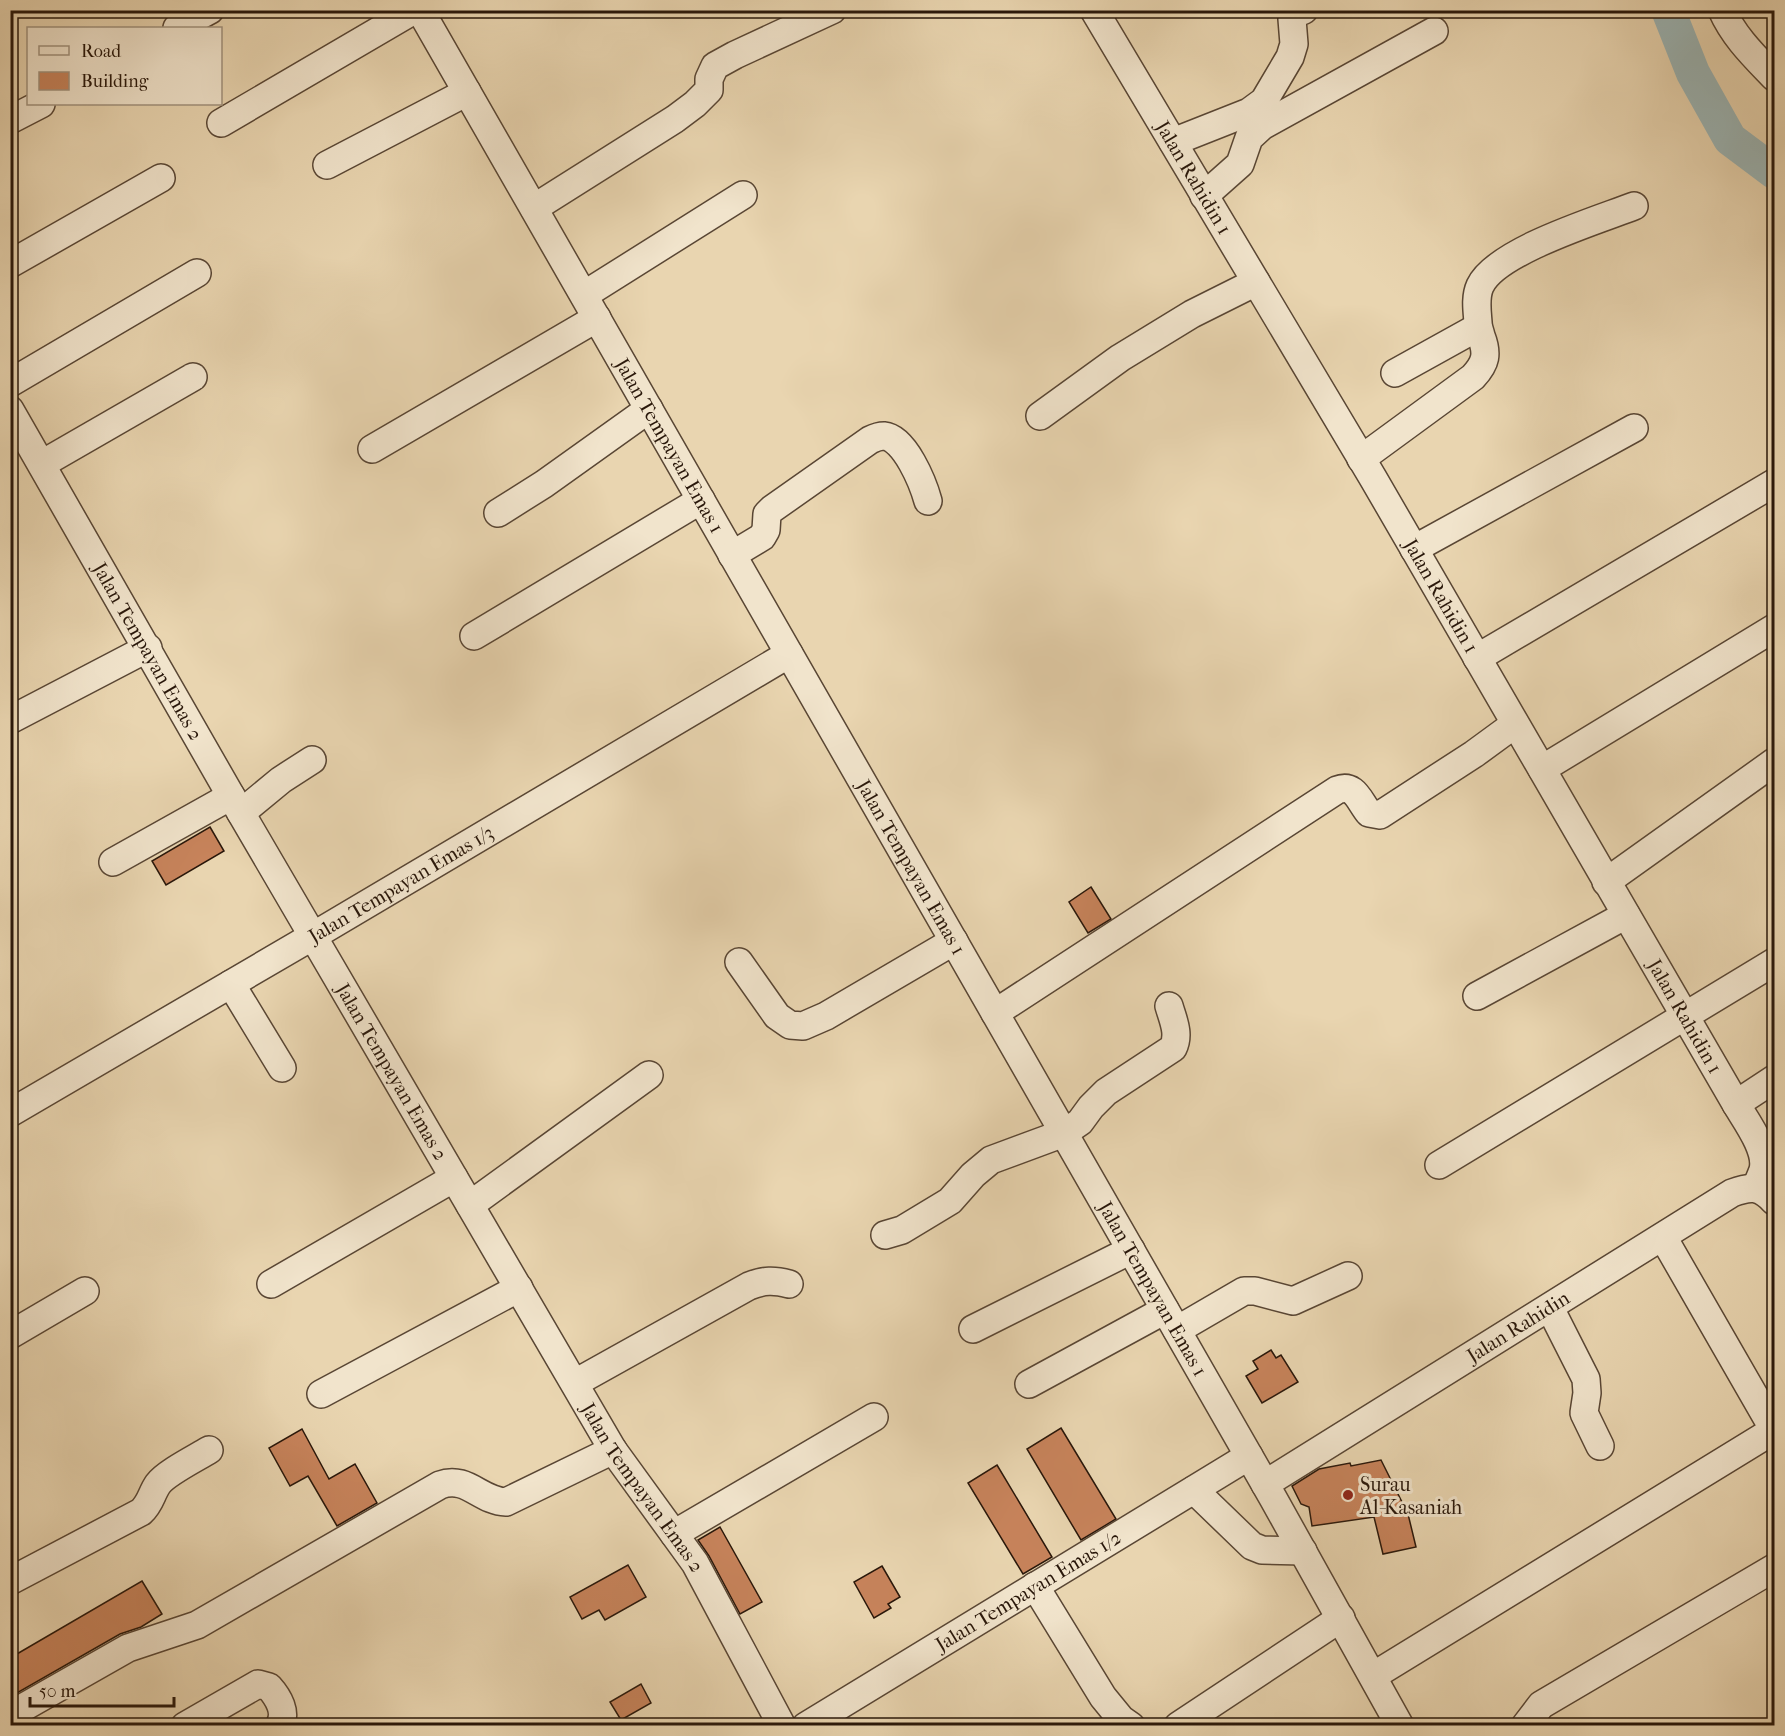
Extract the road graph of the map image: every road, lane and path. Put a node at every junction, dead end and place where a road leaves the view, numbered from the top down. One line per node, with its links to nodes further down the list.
1 (210, 10): 8 (street)
2 (414, 10): 14 (street)
3 (420, 10): 11 (street, Jalan Tempayan Emas 1)
4 (832, 10): 21 (street)
5 (1094, 10): 15 (street, Jalan Rahidin 1)
6 (1304, 10): 15 (street)
7 (1722, 10): 10 (street)
8 (179, 27)
9 (1434, 30): 19 (street)
10 (1774, 77)
11 (467, 92): 16 (street); 21 (street, Jalan Tempayan Emas 1)
12 (39, 105): 13 (street)
13 (10, 120)
14 (221, 123)
15 (1173, 142): 19 (street, Jalan Rahidin 1)
16 (327, 165)
17 (160, 178): 22 (street)
18 (743, 195): 25 (street)
19 (1204, 196): 24 (street, Jalan Rahidin 1)
20 (1634, 206): 26 (street)
21 (534, 208): 25 (street, Jalan Tempayan Emas 1)
22 (10, 264)
23 (197, 273): 29 (street)
24 (1256, 282): 32 (street); 35 (street, Jalan Rahidin 1)
25 (590, 307): 31 (street, Jalan Tempayan Emas 1); 34 (street)
26 (1478, 327): 27 (street); 35 (street)
27 (1395, 374)
28 (193, 376): 36 (street)
29 (10, 383)
30 (10, 410): 36 (street, Jalan Tempayan Emas 2)
31 (649, 410): 38 (street, Jalan Tempayan Emas 1); 40 (street)
32 (1040, 416)
33 (1634, 428): 41 (street)
34 (372, 449)
35 (1361, 459): 41 (street, Jalan Rahidin 1)
36 (42, 464): 45 (street, Jalan Tempayan Emas 2)
37 (1774, 483): 47 (street)
38 (701, 500): 42 (street, Jalan Tempayan Emas 1); 44 (street)
39 (928, 501): 42 (street)
40 (498, 513)
41 (1414, 549): 47 (street, Jalan Rahidin 1)
42 (732, 555): 46 (street, Jalan Tempayan Emas 1)
43 (1774, 628): 52 (street)
44 (474, 636)
45 (148, 648): 48 (street); 53 (street, Jalan Tempayan Emas 2)
46 (789, 654): 57 (street, Jalan Tempayan Emas 1/3); 58 (street, Jalan Tempayan Emas 1)
47 (1477, 658): 49 (street, Jalan Rahidin 1)
48 (10, 720)
49 (1515, 724): 52 (street, Jalan Rahidin 1); 64 (street)
50 (312, 760): 53 (street)
51 (1774, 762): 55 (street)
52 (1542, 769): 55 (street, Jalan Rahidin 1)
53 (236, 804): 54 (street); 57 (street, Jalan Tempayan Emas 2)
54 (113, 862)
55 (1606, 882): 56 (street, Jalan Rahidin 1)
56 (1626, 915): 62 (street); 65 (street, Jalan Rahidin 1)
57 (313, 936): 61 (street, Jalan Tempayan Emas 1/3); 73 (street, Jalan Tempayan Emas 2)
58 (954, 941): 59 (street); 64 (street, Jalan Tempayan Emas 1)
59 (739, 962)
60 (1774, 962): 65 (street)
61 (231, 984): 66 (street); 70 (street, Jalan Tempayan Emas 1/3)
62 (1477, 996)
63 (1169, 1006): 71 (street)
64 (995, 1013): 71 (street, Jalan Tempayan Emas 1)
65 (1685, 1018): 69 (street, Jalan Rahidin 1); 72 (street)
66 (282, 1068)
67 (649, 1075): 75 (street)
68 (1774, 1079): 69 (street)
69 (1736, 1104): 74 (street, Jalan Rahidin 1)
70 (10, 1113)
71 (1064, 1133): 76 (street); 78 (street, Jalan Tempayan Emas 1)
72 (1440, 1164)
73 (454, 1178): 75 (street, Jalan Tempayan Emas 2); 80 (street)
74 (1765, 1195): 77 (street, Jalan Rahidin)
75 (470, 1204): 82 (street, Jalan Tempayan Emas 2)
76 (885, 1235)
77 (1663, 1237): 84 (street, Jalan Rahidin); 92 (street)
78 (1131, 1250): 85 (street, Jalan Tempayan Emas 1); 86 (street)
79 (1348, 1276): 85 (street)
80 (270, 1284)
81 (789, 1284): 88 (street)
82 (519, 1288): 88 (street, Jalan Tempayan Emas 2); 90 (street)
83 (85, 1291): 87 (street)
84 (1550, 1308): 93 (street); 97 (street, Jalan Rahidin)
85 (1171, 1320): 89 (street); 96 (street, Jalan Tempayan Emas 1)
86 (973, 1329)
87 (10, 1335)
88 (574, 1383): 95 (street, Jalan Tempayan Emas 2)
89 (1029, 1384)
90 (321, 1394)
91 (874, 1418): 99 (street)
92 (1774, 1430): 105 (street)
93 (1599, 1446)
94 (209, 1450): 102 (street)
95 (613, 1450): 99 (street, Jalan Tempayan Emas 2); 106 (street)
96 (1249, 1456): 97 (street, Jalan Tempayan Emas 1); 98 (street, Jalan Tempayan Emas 1/2)
97 (1265, 1484): 100 (street, Jalan Tempayan Emas 1)
98 (1194, 1490): 100 (street); 103 (street, Jalan Tempayan Emas 1/2)
99 (674, 1534): 109 (street, Jalan Tempayan Emas 2)
100 (1303, 1551): 104 (street, Jalan Tempayan Emas 1)
101 (1774, 1568): 114 (street)
102 (10, 1581)
103 (1035, 1586): 110 (street, Jalan Tempayan Emas 1/2); 111 (street)
104 (1341, 1618): 105 (street, Jalan Tempayan Emas 1); 112 (street)
105 (1372, 1676): 113 (street, Jalan Tempayan Emas 1)
106 (10, 1714)
107 (185, 1725): 108 (street)
108 (279, 1725)
109 (782, 1725)
110 (806, 1725)
111 (1131, 1725)
112 (1178, 1725)
113 (1400, 1725)
114 (1525, 1725)

